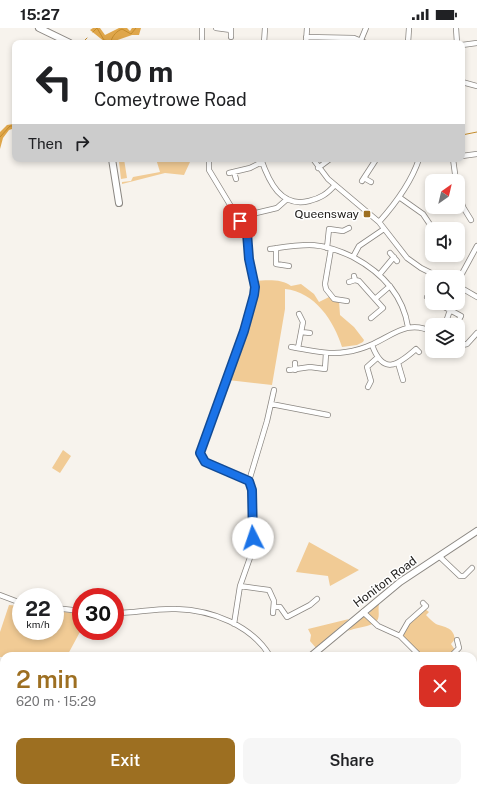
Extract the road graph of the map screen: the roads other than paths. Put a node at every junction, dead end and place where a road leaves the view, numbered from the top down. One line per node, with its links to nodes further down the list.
1 (40, 28): 12 (street)
2 (202, 28): 13 (street)
3 (219, 28): 9 (street)
4 (265, 28): 14 (street)
5 (307, 28): 11 (street)
6 (366, 28): 16 (street)
7 (409, 28): 17 (street)
8 (456, 28): 18 (street)
9 (231, 29): 10 (street)
10 (231, 36)
11 (306, 37): 15 (street)
12 (64, 40)
13 (202, 40)
14 (264, 40)
15 (361, 40)
16 (364, 40)
17 (408, 40)
18 (457, 40)
19 (477, 43): 20 (street)
20 (465, 45)
21 (465, 83): 22 (street)
22 (477, 86)
23 (477, 154): 24 (street)
24 (465, 156)
25 (112, 162): 41 (street)
26 (209, 162): 91 (street)
27 (257, 162): 36 (street)
28 (263, 162): 40 (street)
29 (315, 162): 34 (street)
30 (326, 162): 34 (street)
31 (374, 162): 37 (street)
32 (418, 162): 39 (street)
33 (453, 162): 35 (street)
34 (318, 168): 38 (street)
35 (455, 174)
36 (236, 179)
37 (370, 182)
38 (335, 185): 40 (street); 45 (street)
39 (399, 197): 45 (street); 46 (street)
40 (286, 200): 43 (street)
41 (119, 203)
42 (465, 210): 44 (street)
43 (259, 211)
44 (470, 216)
45 (379, 222): 48 (street)
46 (428, 222)
47 (350, 228): 51 (street)
48 (384, 229): 54 (street); 56 (street)
49 (477, 246): 57 (street)
50 (276, 248): 51 (street); 52 (street); 55 (street)
51 (329, 248): 54 (street); 64 (street)
52 (270, 249)
53 (390, 253): 58 (street)
54 (353, 258): 58 (street)
55 (289, 266)
56 (425, 270)
57 (464, 270)
58 (379, 275): 60 (street)
59 (349, 282): 63 (street)
60 (390, 286): 63 (street); 70 (street)
61 (465, 290): 62 (street)
62 (477, 297)
63 (375, 298): 67 (street)
64 (347, 301)
65 (450, 310): 68 (street); 69 (street)
66 (300, 314): 72 (street)
67 (371, 318)
68 (447, 318)
69 (460, 318)
70 (408, 327): 71 (street); 76 (street)
71 (425, 329)
72 (301, 332): 73 (street); 78 (street)
73 (310, 333)
74 (477, 333): 75 (street)
75 (465, 344)
76 (372, 345): 80 (street); 81 (street)
77 (291, 347): 78 (street)
78 (298, 348): 80 (street)
79 (416, 348): 83 (street)
80 (326, 353): 85 (street)
81 (377, 358): 83 (street); 87 (street)
82 (295, 363): 85 (street)
83 (398, 363): 86 (street)
84 (289, 370): 85 (street)
85 (295, 370)
86 (403, 380)
87 (368, 386)
88 (274, 390): 89 (street)
89 (271, 404): 90 (street); 91 (street)
90 (328, 415)
91 (249, 481): 95 (street)
92 (477, 531): 93 (street, Honiton Road)
93 (440, 557): 94 (street); 102 (street, Honiton Road)
94 (472, 568)
95 (240, 586): 100 (street); 104 (street)
96 (0, 595): 98 (street)
97 (317, 599): 100 (street)
98 (12, 600)
99 (426, 606): 105 (street)
100 (274, 607): 103 (street)
101 (124, 612): 104 (street)
102 (363, 612): 105 (street); 108 (street, Honiton Road)
103 (273, 613)
104 (234, 624): 107 (street)
105 (400, 636): 109 (street)
106 (457, 640): 110 (street)
107 (267, 652)
108 (316, 652)
109 (416, 652)
110 (456, 652)

